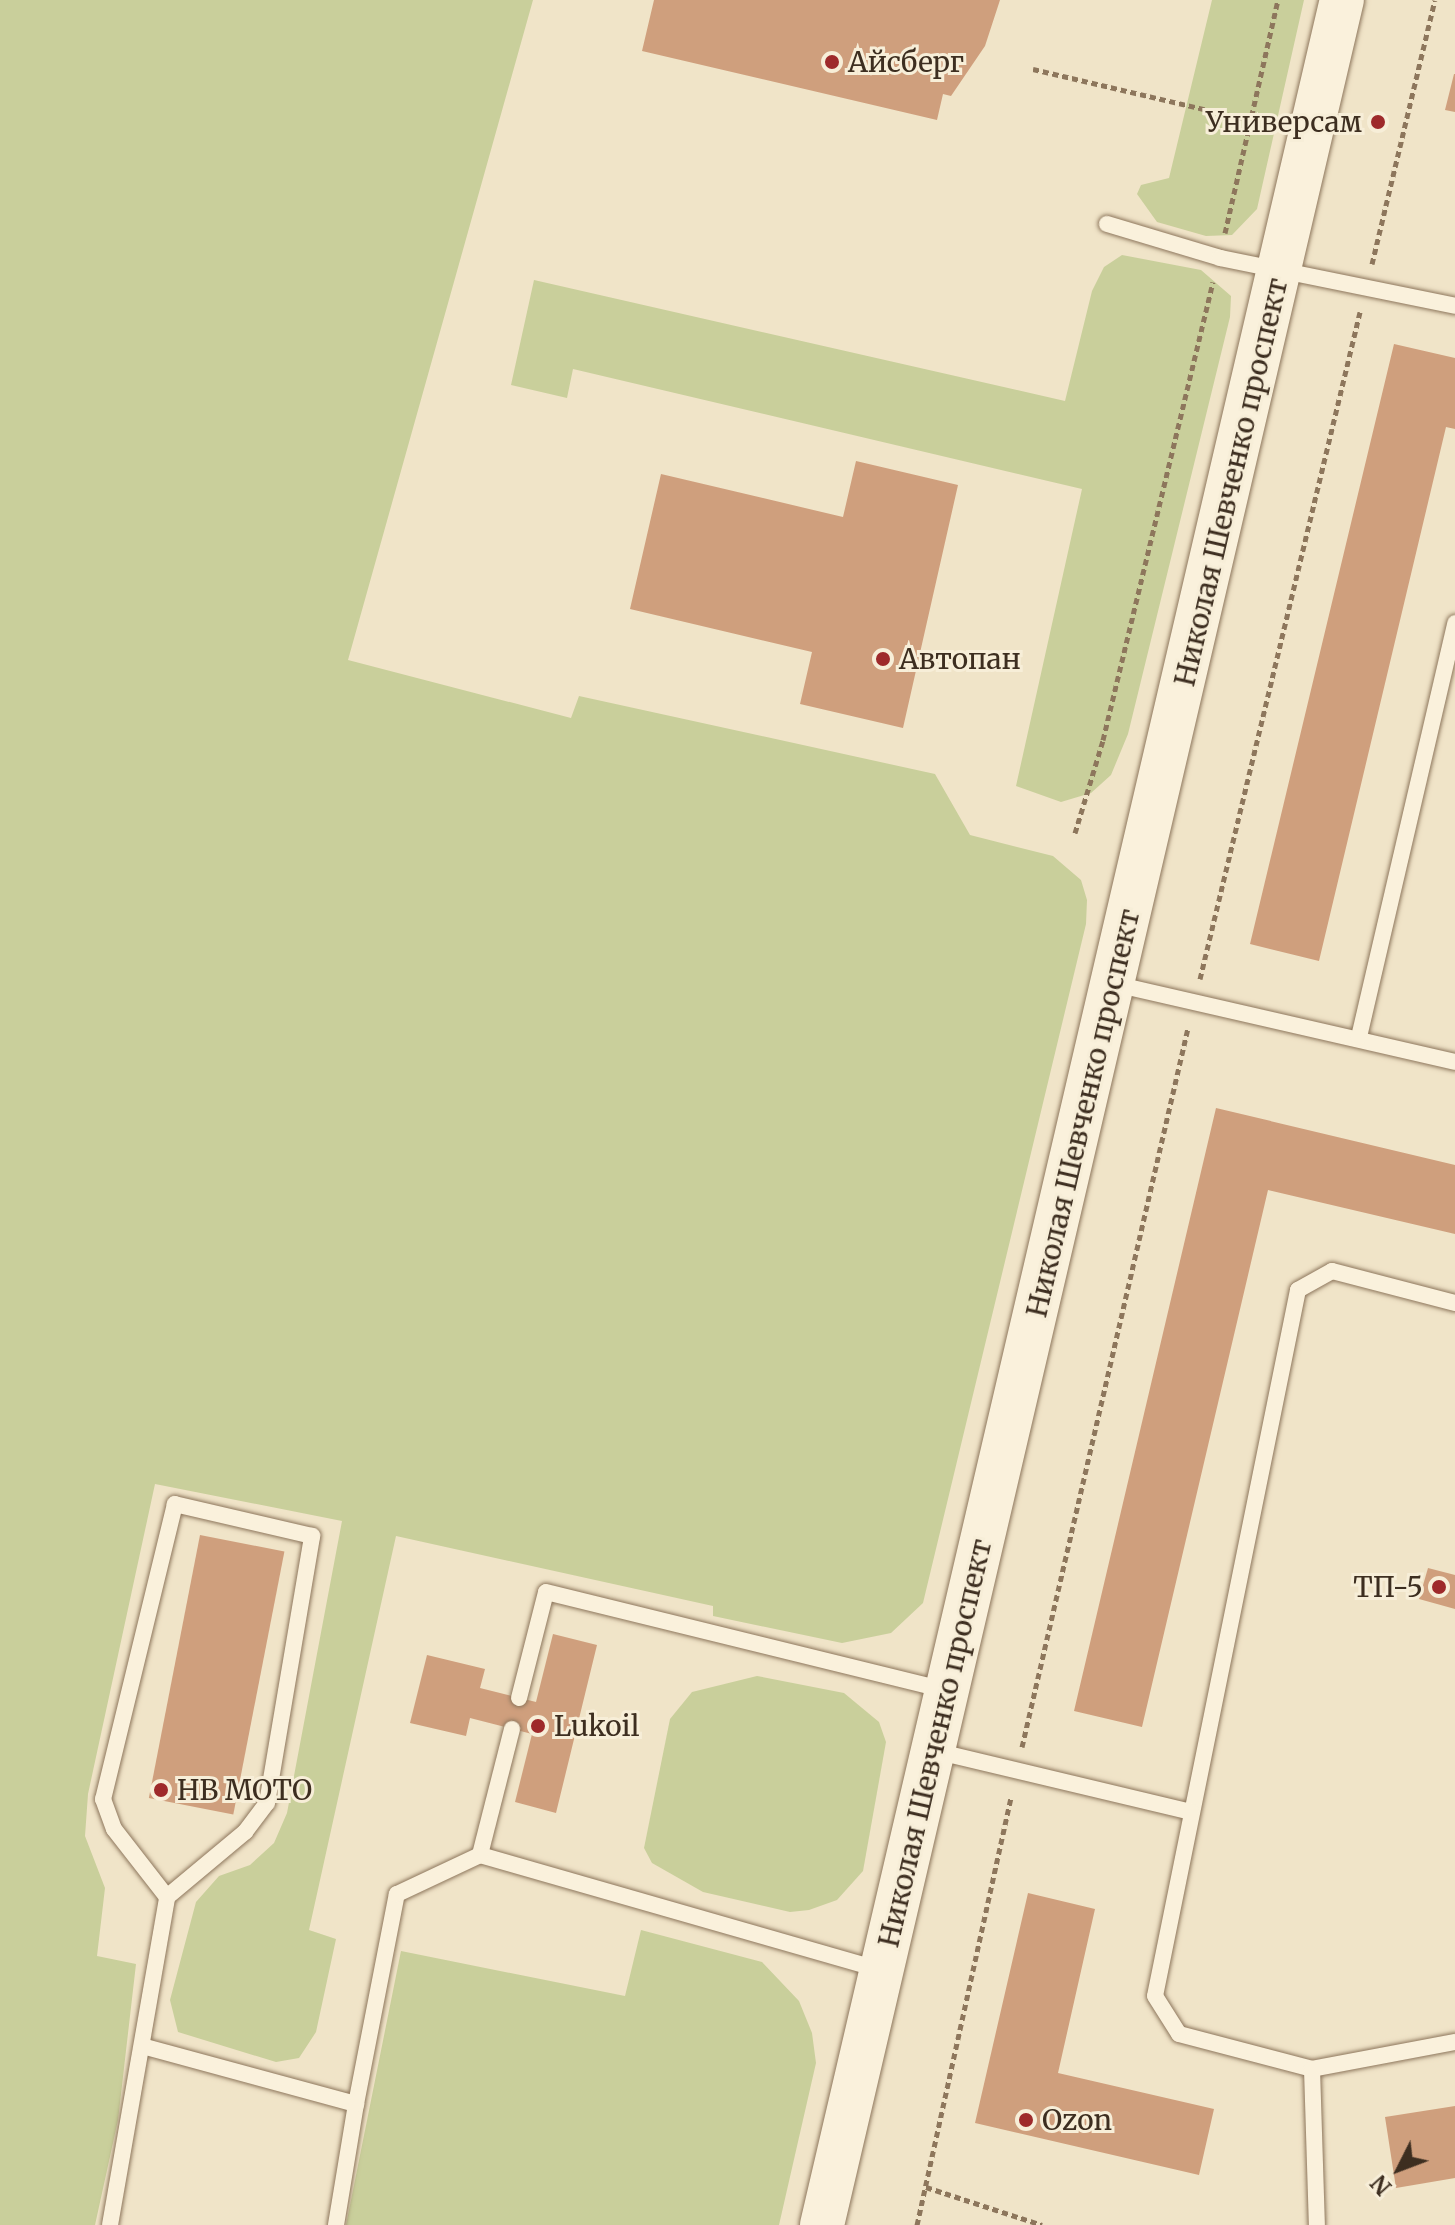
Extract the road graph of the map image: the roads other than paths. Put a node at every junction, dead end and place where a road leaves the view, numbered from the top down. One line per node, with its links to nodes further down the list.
1 (1342, 0): 3 (main road, Николая Шевченко проспект)
2 (1107, 224): 3 (lane)
3 (1281, 267): 4 (lane); 6 (main road, Николая Шевченко проспект)
4 (1455, 306)
5 (1455, 623): 7 (lane)
6 (1114, 984): 7 (lane); 10 (main road, Николая Шевченко проспект)
7 (1359, 1037): 8 (lane)
8 (1455, 1062)
9 (1455, 1303): 14 (lane)
10 (947, 1690): 11 (lane); 13 (main road, Николая Шевченко проспект)
11 (519, 1698)
12 (512, 1729): 15 (lane)
13 (934, 1750): 14 (lane); 17 (main road, Николая Шевченко проспект)
14 (1191, 1812): 20 (lane)
15 (480, 1855): 17 (lane); 21 (lane)
16 (167, 1897): 16 (lane); 19 (lane)
17 (881, 1970): 24 (main road, Николая Шевченко проспект)
18 (1455, 2042): 20 (lane)
19 (142, 2046): 21 (lane); 22 (lane)
20 (1312, 2069): 25 (lane)
21 (356, 2104): 23 (lane)
22 (110, 2225)
23 (336, 2225)
24 (822, 2225)
25 (1317, 2225)

